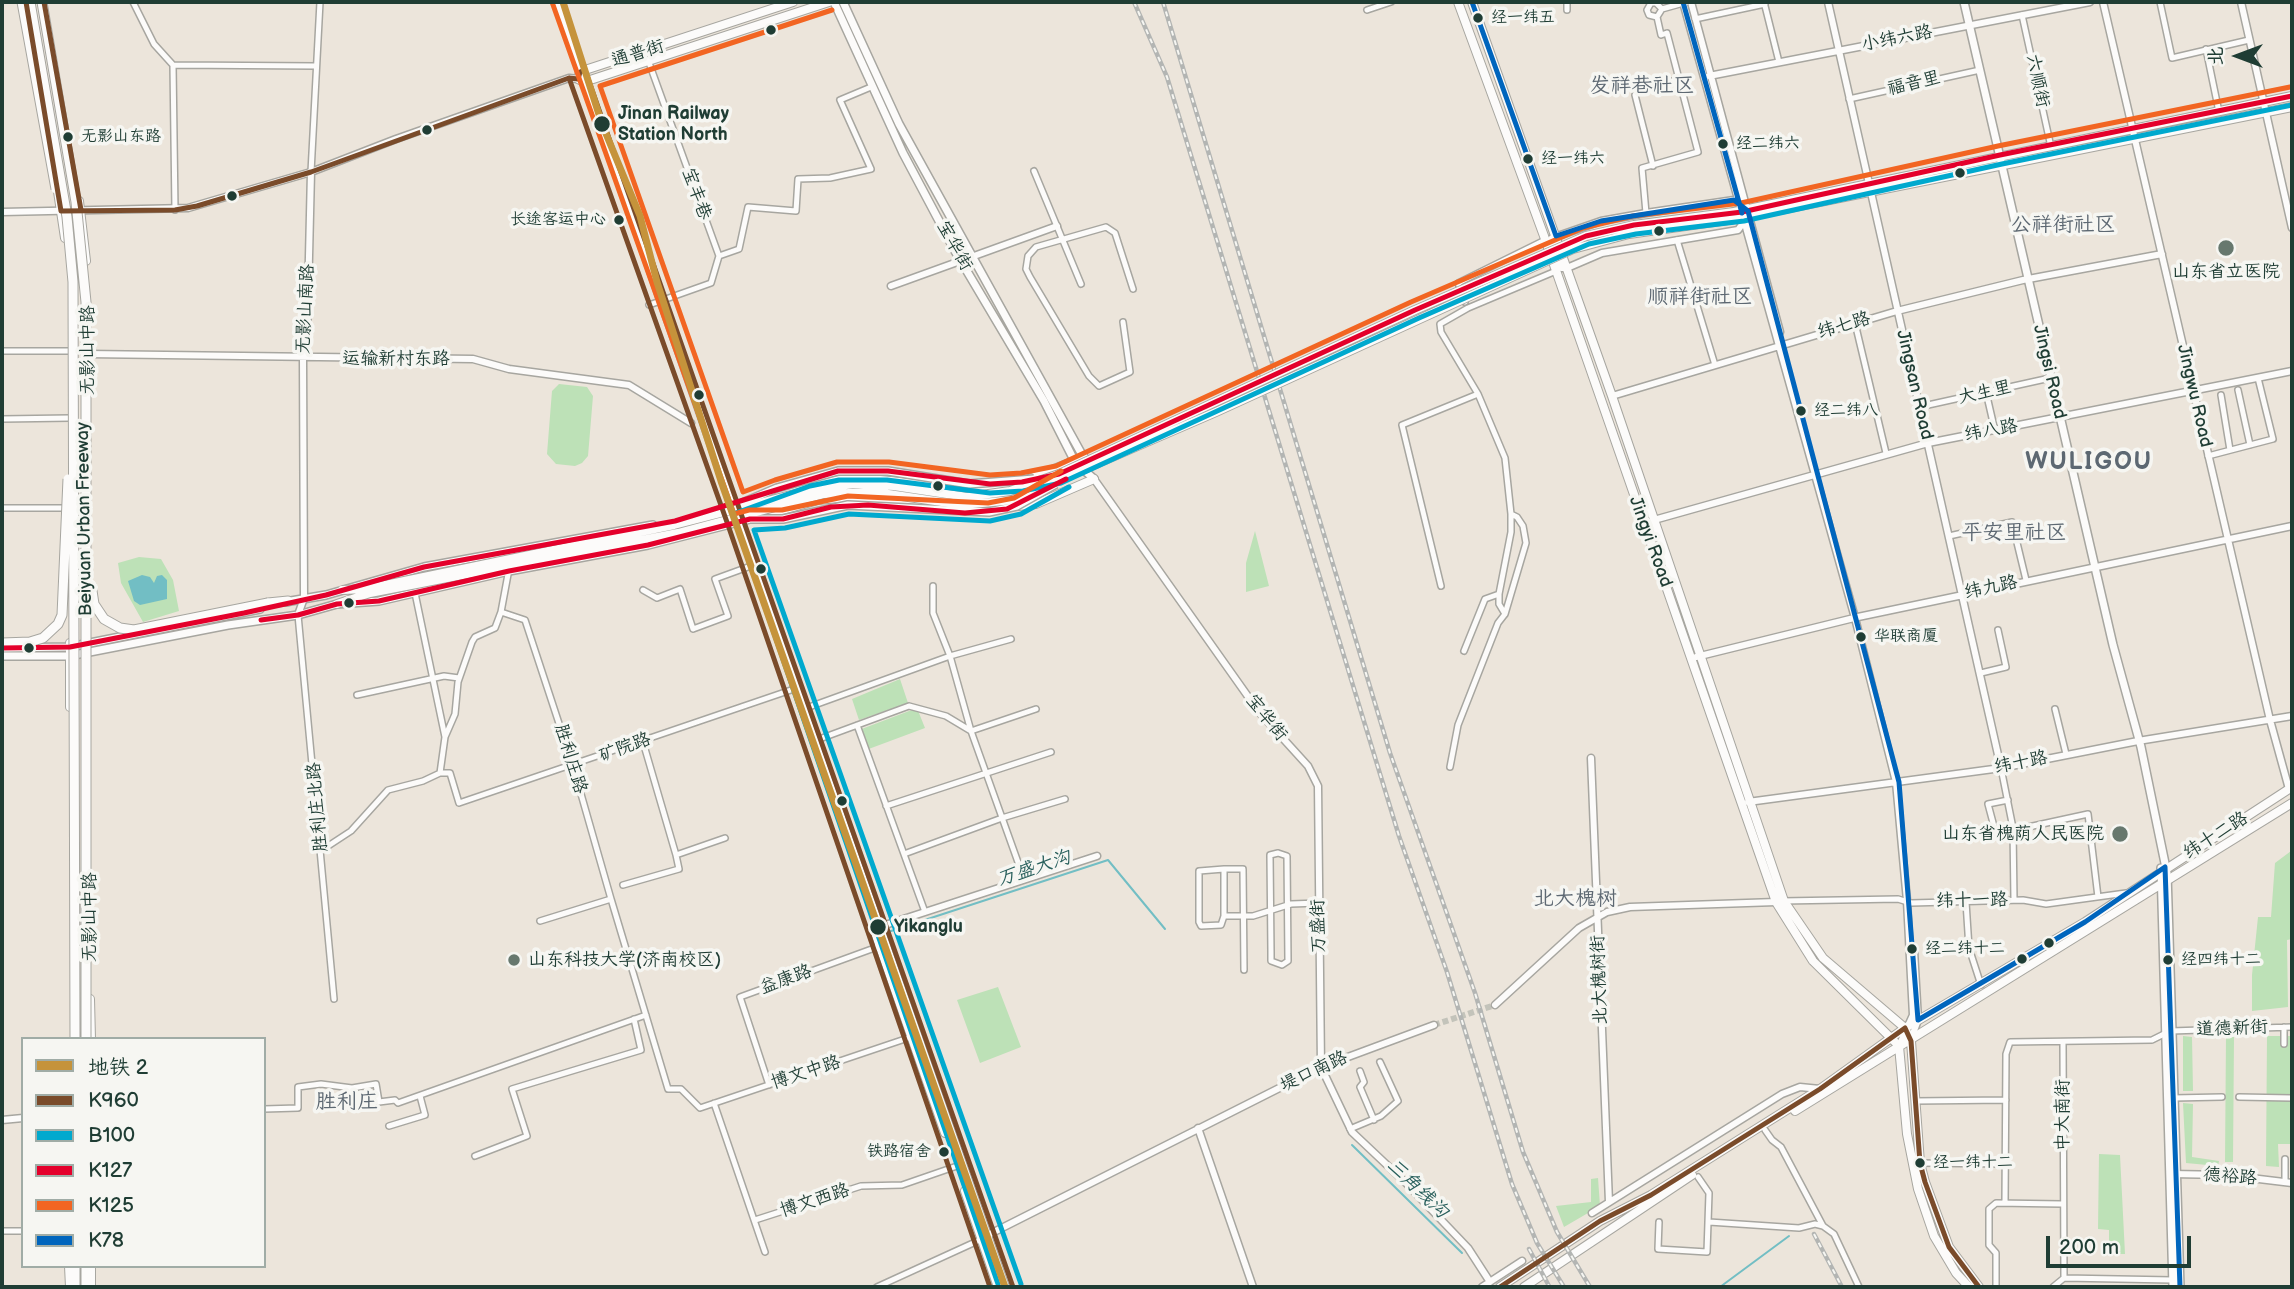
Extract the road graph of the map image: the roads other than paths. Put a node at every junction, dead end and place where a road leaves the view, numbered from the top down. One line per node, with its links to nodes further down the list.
1 (26, 2): 55 (main road, 无影山中路); 102 (highway, Beiyuan Urban Freeway, bridge)
2 (45, 2): 53 (highway, Beiyuan Urban Freeway, bridge)
3 (133, 2): 34 (street)
4 (320, 2): 35 (street, 无影山南路)
5 (551, 2): 38 (main road)
6 (557, 2): 38 (main road)
7 (793, 2): 38 (main road, 通普街)
8 (831, 2): 32 (main road, 通普街); 40 (main road, 宝华街)
9 (843, 2): 66 (main road, 宝华街)
10 (1391, 2): 23 (street)
11 (1458, 2): 63 (main road, Jingyi Road)
12 (1472, 2): 61 (main road, Jingyi Road)
13 (1567, 2): 24 (street)
14 (1686, 2): 22 (street); 27 (street); 37 (street)
15 (1828, 2): 31 (street, Jingsan Road)
16 (1964, 2): 28 (main road, Jingsi Road)
17 (2090, 2): 25 (street, 小纬六路)
18 (2104, 2): 46 (street, Jingwu Road)
19 (2160, 2): 30 (street)
20 (2241, 2): 29 (street)
21 (1764, 3): 27 (street); 33 (street)
22 (1662, 9): 26 (street); 26 (street)
23 (1367, 10)
24 (1567, 10)
25 (2022, 15): 28 (street, 小纬六路); 47 (street, 六顺街)
26 (1657, 17): 39 (street)
27 (1695, 19): 37 (street)
28 (1969, 25): 31 (street, 小纬六路); 36 (main road, Jingsi Road)
29 (2249, 40): 30 (street); 43 (street)
30 (2206, 49): 45 (street)
31 (1838, 50): 33 (street, 小纬六路); 42 (street, Jingsan Road)
32 (648, 60): 38 (main road, 通普街); 67 (street, 宝丰巷)
33 (1779, 62): 37 (street, 小纬六路)
34 (173, 65): 35 (street); 54 (street)
35 (316, 66): 51 (street, 无影山南路)
36 (1980, 70): 42 (street, 福音里); 48 (main road, Jingsi Road)
37 (1707, 77): 58 (street)
38 (581, 78): 51 (street); 75 (main road)
39 (1679, 79): 49 (street); 49 (street)
40 (871, 87): 67 (street); 68 (main road, 宝华街)
41 (2292, 96): 43 (main road)
42 (1849, 99): 52 (street, Jingsan Road)
43 (2263, 107): 44 (main road); 45 (main road); 46 (main road); 60 (street)
44 (2292, 107)
45 (2219, 112): 46 (main road)
46 (2133, 134): 47 (main road); 48 (main road); 65 (street, Jingwu Road)
47 (2051, 147): 48 (main road)
48 (2001, 160): 52 (main road); 71 (main road, Jingsi Road)
49 (1653, 166): 57 (street)
50 (1034, 171): 59 (street)
51 (312, 172): 54 (street); 84 (street, 无影山南路)
52 (1868, 189): 58 (main road); 77 (street, Jingsan Road)
53 (79, 206): 54 (street); 55 (street); 83 (main road, 无影山中路); 96 (highway, Beiyuan Urban Freeway, bridge)
54 (175, 210)
55 (61, 211): 56 (street); 82 (main road, 无影山中路)
56 (2, 212)
57 (1646, 213): 58 (street); 61 (street)
58 (1742, 214): 64 (street); 80 (street); 111 (main road, bridge)
59 (1057, 226): 62 (street); 66 (street)
60 (2292, 227)
61 (1556, 236): 63 (street); 69 (main road, Jingyi Road)
62 (1062, 239): 72 (street); 74 (street); 78 (street)
63 (1545, 240): 69 (street); 70 (main road, Jingyi Road); 76 (street)
64 (1677, 240): 69 (street); 85 (street)
65 (2162, 254): 71 (street, 纬七路); 91 (street, Jingwu Road)
66 (971, 255): 68 (street); 108 (main road, 宝华街)
67 (719, 256): 75 (street)
68 (960, 259): 73 (street); 109 (main road, 宝华街)
69 (1567, 268): 94 (main road, Jingyi Road)
70 (1556, 271): 76 (street); 151 (main road, Jingyi Road)
71 (2029, 279): 77 (street, 纬七路); 87 (main road, Jingsi Road)
72 (1081, 284)
73 (891, 286)
74 (1133, 289)
75 (657, 302): 114 (main road)
76 (1468, 308): 92 (street)
77 (1897, 311): 79 (street, 纬七路); 95 (street, Jingsan Road)
78 (1123, 322)
79 (1855, 323): 80 (street, 纬七路); 106 (street)
80 (1781, 345): 85 (street, 纬七路); 110 (street)
81 (2, 351): 82 (street)
82 (70, 351): 97 (main road, 无影山中路)
83 (88, 354): 84 (street, 运输新村东路); 146 (main road, 无影山中路)
84 (303, 358): 100 (street, 运输新村东路); 136 (street, 无影山南路)
85 (1715, 365): 94 (street, 纬七路)
86 (2292, 371): 88 (street, 纬八路)
87 (2050, 378): 90 (street, 大生里); 99 (main road, Jingsi Road)
88 (2258, 378): 91 (street, 纬八路); 104 (street)
89 (2238, 390): 104 (street)
90 (1986, 392): 95 (street, 大生里); 101 (street)
91 (2193, 392): 99 (street, 纬八路); 107 (street, Jingwu Road)
92 (1478, 394): 117 (street); 130 (street)
93 (2221, 395): 105 (street)
94 (1612, 396): 119 (main road, Jingyi Road)
95 (1919, 407): 103 (street, Jingsan Road)
96 (84, 414): 137 (highway, bridge); 228 (highway, Beiyuan Urban Freeway, bridge)
97 (70, 418): 98 (street); 116 (main road, 无影山中路)
98 (2, 419)
99 (2060, 419): 101 (street, 纬八路); 125 (main road, Jingsi Road)
100 (691, 423)
101 (1994, 431): 103 (street, 纬八路)
102 (74, 432): 145 (highway, bridge); 226 (highway, Beiyuan Urban Freeway, bridge)
103 (1927, 443): 106 (street, 纬八路); 122 (street, Jingsan Road)
104 (2250, 444): 105 (street)
105 (2231, 450): 107 (street)
106 (1886, 453): 110 (street, 纬八路)
107 (2208, 456): 123 (street, Jingwu Road)
108 (1084, 457): 109 (main road); 112 (main road, 宝华街)
109 (1075, 462): 112 (main road, 宝华街); 113 (main road)
110 (1815, 472): 119 (street, 纬八路); 142 (street)
111 (1060, 478): 113 (main road, bridge); 118 (main road, bridge); 131 (main road, bridge); 138 (main road, bridge)
112 (1094, 479): 118 (main road); 177 (street, 宝华街)
113 (742, 503): 114 (main road)
114 (729, 507): 120 (main road); 124 (main road)
115 (2, 508): 116 (street)
116 (71, 508): 148 (main road, 无影山中路)
117 (1511, 514): 134 (street); 140 (street)
118 (750, 520): 120 (main road)
119 (1654, 520): 151 (main road, Jingyi Road)
120 (736, 523): 126 (main road); 127 (main road); 157 (main road)
121 (2292, 526): 123 (street, 纬九路)
122 (1949, 536): 128 (street); 135 (street, Jingsan Road)
123 (2229, 537): 125 (street, 纬九路); 161 (street, Jingwu Road)
124 (509, 552): 127 (street); 131 (main road)
125 (2095, 565): 128 (street, 纬九路); 167 (main road, Jingsi Road)
126 (748, 567): 132 (street); 155 (main road)
127 (509, 571): 133 (main road); 139 (street)
128 (2026, 580): 135 (street, 纬九路)
129 (933, 586): 150 (street)
130 (1441, 586)
131 (342, 590): 136 (main road)
132 (643, 590)
133 (415, 593): 138 (main road); 154 (street)
134 (1499, 594): 140 (street); 147 (street)
135 (1963, 594): 142 (street, 纬九路); 152 (street, Jingsan Road)
136 (303, 598): 137 (main road); 141 (street, 无影山南路)
137 (288, 601): 146 (main road)
138 (337, 604): 141 (main road)
139 (501, 612): 153 (street); 171 (street, 胜利庄路)
140 (1505, 614): 172 (street)
141 (298, 615): 146 (main road); 187 (street, 胜利庄北路)
142 (1856, 617): 151 (street, 纬九路); 176 (street)
143 (1998, 630): 152 (street)
144 (1011, 639): 150 (street)
145 (2, 646): 148 (main road)
146 (89, 648): 148 (main road); 229 (main road, 无影山中路)
147 (1464, 651)
148 (70, 652): 149 (main road); 227 (main road, 无影山中路)
149 (2, 656)
150 (950, 656): 157 (street); 163 (street)
151 (1697, 657): 181 (main road, Jingyi Road); 200 (main road, Jingyi Road)
152 (1981, 673): 173 (street, Jingsan Road)
153 (459, 678): 154 (street); 164 (street)
154 (432, 679): 156 (street); 164 (street)
155 (791, 690): 165 (street, 矿院路); 212 (main road)
156 (357, 695)
157 (806, 708): 166 (main road)
158 (1036, 709): 163 (street)
159 (2056, 709): 169 (street)
160 (2292, 716): 161 (street, 纬十路)
161 (2270, 720): 167 (street, 纬十路); 178 (street, Jingwu Road)
162 (857, 725): 163 (street); 166 (street); 183 (street)
163 (971, 731): 175 (street)
164 (446, 737): 174 (street)
165 (643, 741): 171 (street, 矿院路); 189 (street)
166 (814, 741): 211 (main road)
167 (2138, 741): 169 (street, 纬十路); 191 (main road, Jingsi Road)
168 (1051, 752): 175 (street)
169 (2066, 754): 173 (street, 纬十路)
170 (1591, 758): 209 (street, 北大槐树街)
171 (573, 766): 174 (street, 矿院路); 198 (street, 胜利庄路)
172 (1450, 767)
173 (2001, 768): 176 (street, 纬十路); 180 (street)
174 (440, 772): 187 (street)
175 (986, 772): 183 (street); 184 (street)
176 (1898, 782): 181 (street, 纬十路); 201 (street)
177 (1318, 786): 203 (street, 万盛街)
178 (2291, 788): 191 (main road, 纬十二路)
179 (1065, 799): 184 (street)
180 (2008, 800): 185 (street); 185 (street)
181 (1748, 802): 200 (main road, Jingyi Road)
182 (2292, 803): 194 (main road, 纬十二路)
183 (886, 806): 188 (street)
184 (1002, 818): 188 (street); 193 (street)
185 (2013, 828): 197 (street); 199 (street)
186 (724, 838): 189 (street)
187 (322, 850): 215 (street, 胜利庄北路)
188 (904, 854): 205 (street)
189 (676, 855): 195 (street)
190 (1097, 856): 193 (street)
191 (2163, 868): 194 (main road, Jingsi Road); 196 (main road, 纬十二路)
192 (1224, 869): 207 (street); 207 (street); 208 (street)
193 (1024, 879): 205 (street)
194 (2164, 880): 224 (main road, Jingsi Road); 231 (main road, 纬十二路)
195 (623, 885)
196 (2126, 893): 197 (street, 纬十一路); 214 (main road, 纬十二路)
197 (2098, 897): 199 (street, 纬十一路)
198 (611, 899): 210 (street); 217 (street, 胜利庄路)
199 (2014, 900): 202 (street, 纬十一路)
200 (1780, 901): 201 (street, 纬十一路); 209 (street); 223 (main road, Jingyi Road); 225 (main road, Jingyi Road)
201 (1909, 902): 202 (street, 纬十一路); 219 (street); 223 (street)
202 (1966, 902): 214 (street)
203 (1319, 903): 204 (street); 236 (street, 万盛街)
204 (1287, 905): 206 (street); 206 (street); 206 (street)
205 (925, 912): 211 (street)
206 (1271, 912): 208 (street)
207 (1224, 916): 208 (street)
208 (1244, 916): 213 (street)
209 (1597, 917): 216 (street); 265 (street, 北大槐树街)
210 (540, 921)
211 (879, 927): 275 (main road)
212 (880, 946): 230 (main road); 238 (street, 益康路)
213 (1244, 970)
214 (1981, 985): 219 (main road, 纬十二路)
215 (334, 999)
216 (1495, 1006)
217 (646, 1015): 218 (street); 248 (street, 胜利庄路)
218 (634, 1019): 240 (street); 257 (street)
219 (1918, 1020): 223 (main road, 纬十二路); 231 (street)
220 (1434, 1025): 236 (street, 堤口南路)
221 (2284, 1027): 222 (street, 道德新街); 224 (street, 道德新街); 233 (street)
222 (2292, 1027)
223 (1905, 1028): 225 (main road, 纬十二路); 231 (main road, Jingyi Road); 234 (street)
224 (2169, 1032): 232 (street); 243 (main road, Jingsi Road); 262 (main road, Jingsi Road)
225 (1892, 1036): 234 (main road, Jingyi Road); 239 (main road, 纬十二路)
226 (73, 1037)
227 (73, 1037)
228 (89, 1037)
229 (89, 1037)
230 (911, 1038): 238 (street, 博文中路); 261 (main road)
231 (1911, 1041): 234 (main road, 纬十二路); 246 (main road)
232 (2063, 1042): 245 (street); 267 (street, 中大南街)
233 (2284, 1044)
234 (1899, 1046): 256 (main road, 纬十二路); 297 (main road)
235 (1380, 1062): 252 (street)
236 (1321, 1067): 254 (street, 堤口南路); 255 (street)
237 (1360, 1071): 252 (street)
238 (769, 1085): 247 (street, 博文中路)
239 (1820, 1089): 265 (street); 294 (main road, 纬十二路)
240 (420, 1096): 249 (street); 253 (street)
241 (2222, 1097): 243 (street)
242 (2239, 1097): 244 (street)
243 (2173, 1098): 262 (main road, Jingsi Road)
244 (2292, 1098)
245 (2006, 1100): 246 (street); 260 (street)
246 (1915, 1101): 259 (main road)
247 (714, 1103): 248 (street, 博文中路); 269 (street)
248 (700, 1108)
249 (266, 1110)
250 (21, 1118): 251 (street)
251 (2, 1120)
252 (1374, 1120): 255 (street)
253 (389, 1126)
254 (1198, 1128): 275 (street, 堤口南路); 292 (street)
255 (1350, 1129): 283 (street)
256 (1765, 1129): 272 (street); 295 (main road, 纬十二路)
257 (475, 1156)
258 (2285, 1159): 264 (street)
259 (1920, 1163): 260 (street); 298 (main road)
260 (2006, 1164): 266 (street)
261 (957, 1166): 269 (street, 博文西路); 275 (main road)
262 (2172, 1174): 264 (street, 德裕路); 284 (main road, Jingsi Road); 301 (main road, Jingsi Road)
263 (1699, 1177): 271 (street)
264 (2288, 1183)
265 (1609, 1202): 268 (street)
266 (2005, 1203): 267 (street); 299 (street)
267 (2062, 1204): 282 (street, 中大南街)
268 (1592, 1213)
269 (755, 1220): 276 (street)
270 (1659, 1222): 271 (street)
271 (1709, 1222): 272 (street)
272 (1824, 1226): 296 (street)
273 (2, 1231): 274 (street)
274 (21, 1231)
275 (984, 1237): 289 (street); 290 (main road); 291 (main road)
276 (765, 1252)
277 (1522, 1261): 283 (street)
278 (69, 1268): 285 (main road)
279 (75, 1268): 286 (highway)
280 (88, 1268): 287 (highway)
281 (88, 1268): 288 (main road)
282 (2064, 1278): 284 (street); 300 (street)
283 (1490, 1282): 293 (street)
284 (2172, 1284)
285 (69, 1287)
286 (75, 1287)
287 (86, 1287)
288 (91, 1287)
289 (877, 1287)
290 (998, 1287)
291 (1005, 1287)
292 (1253, 1287)
293 (1482, 1287)
294 (1500, 1287)
295 (1524, 1287)
296 (1859, 1287)
297 (1969, 1287)
298 (1979, 1287)
299 (1996, 1287)
300 (2053, 1287)
301 (2180, 1287)

